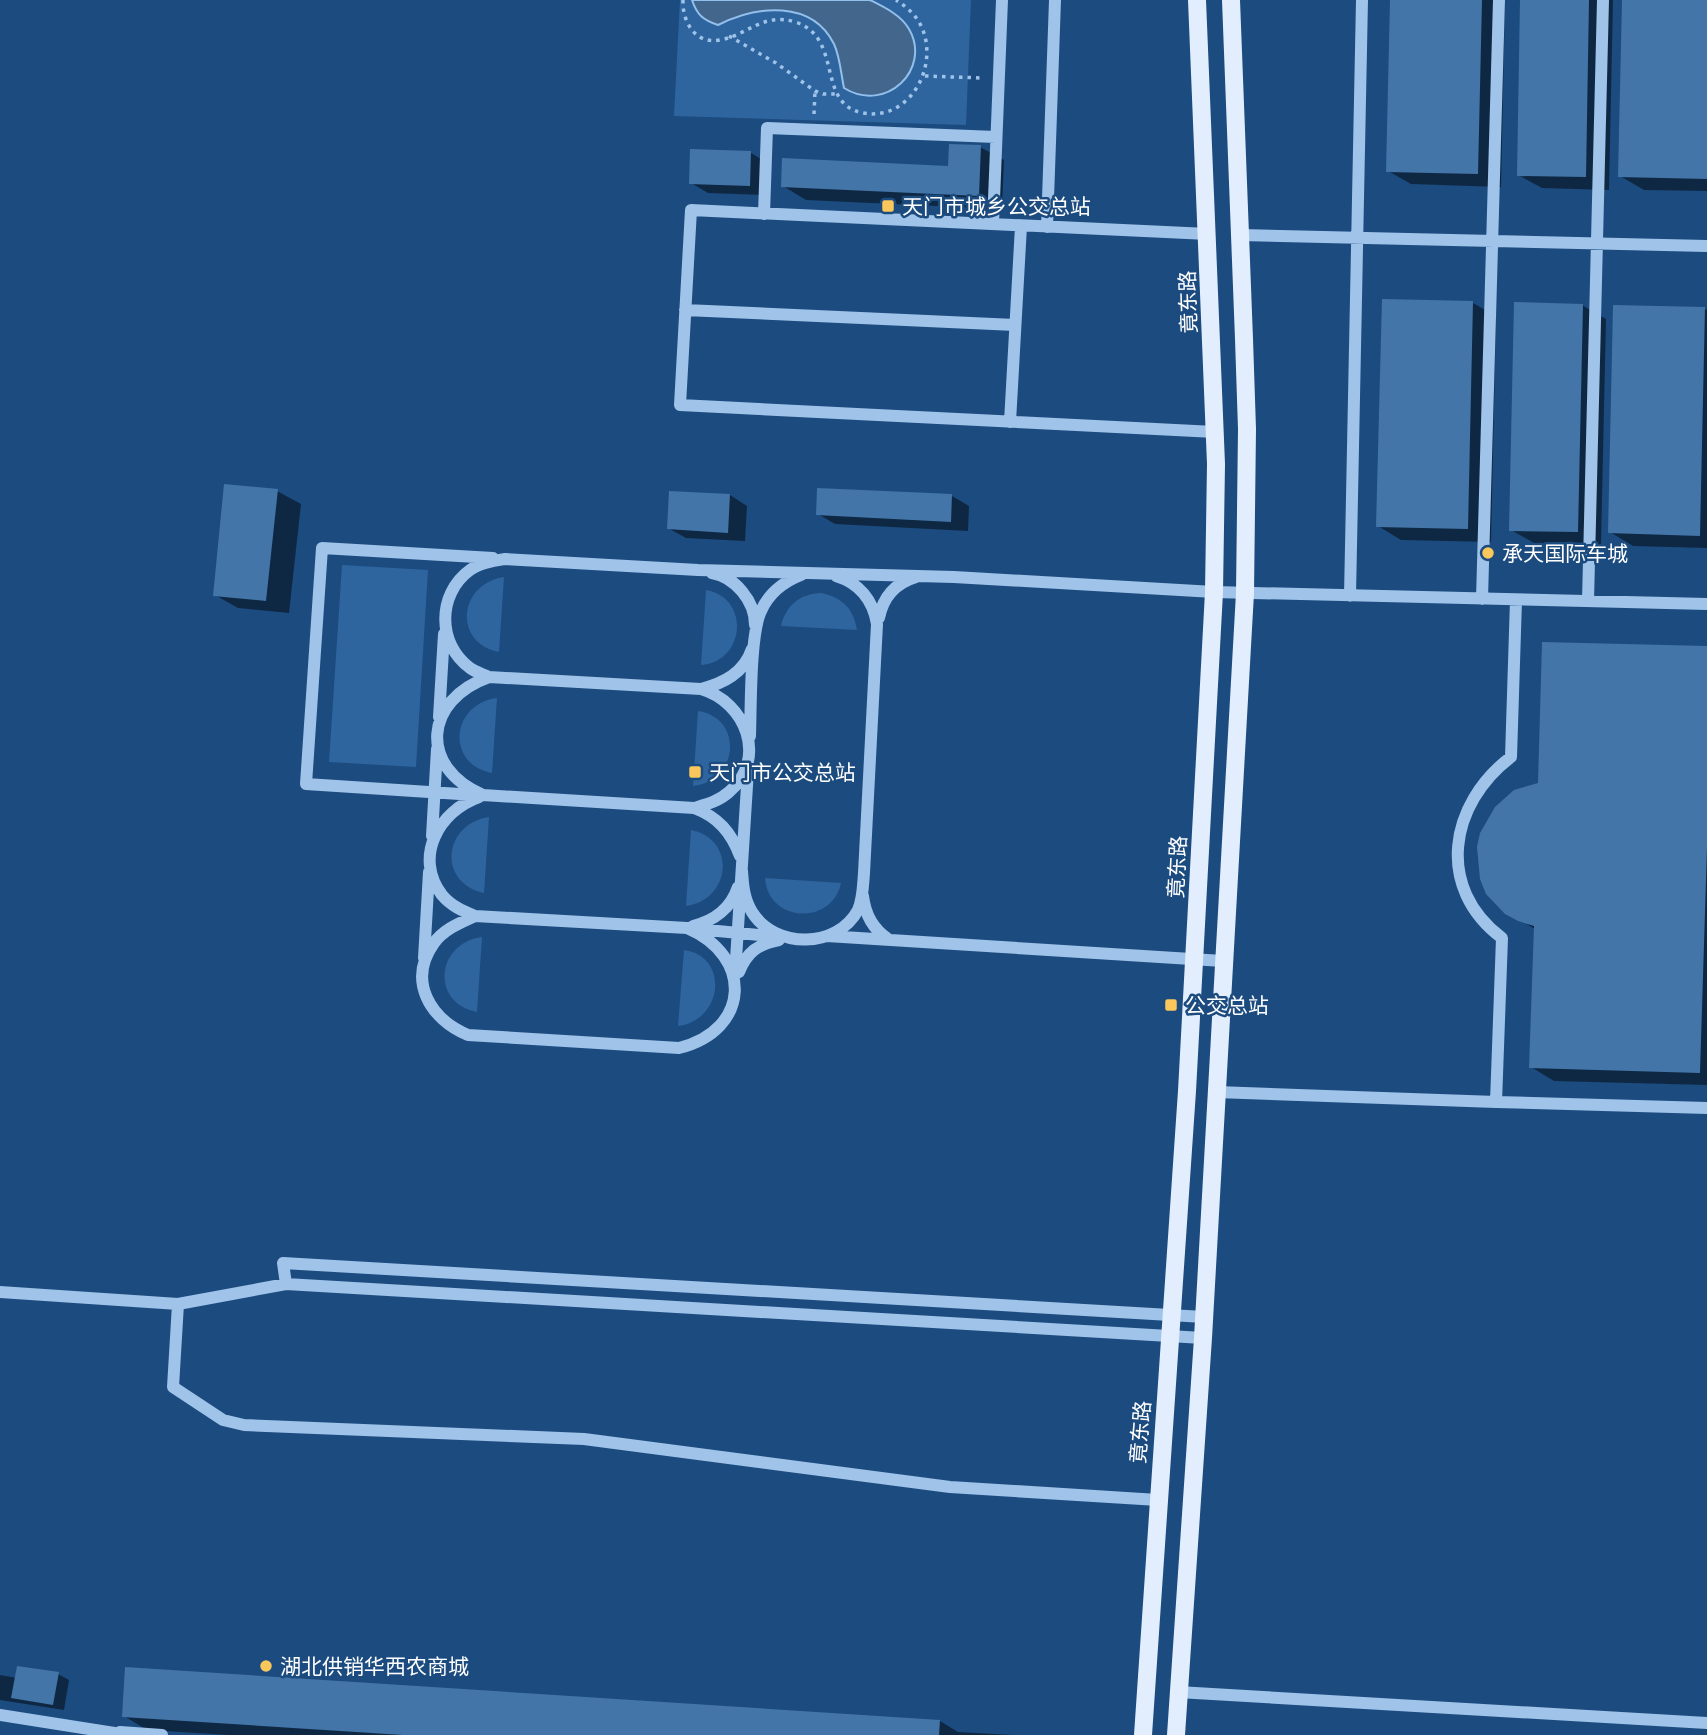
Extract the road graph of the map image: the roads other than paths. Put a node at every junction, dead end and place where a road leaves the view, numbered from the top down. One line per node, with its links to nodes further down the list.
1 (1002, 0): 8 (street)
2 (1055, 0): 12 (street)
3 (1197, 0): 13 (main road, 竟东路)
4 (1231, 0): 14 (main road)
5 (1362, 0): 15 (street)
6 (1499, 0): 16 (street)
7 (1603, 0): 17 (street)
8 (996, 137): 9 (street); 10 (street)
9 (764, 214): 10 (street); 19 (street)
10 (993, 224): 11 (street)
11 (1021, 226): 12 (street); 20 (street)
12 (1047, 227): 13 (street)
13 (1208, 234): 22 (main road, 竟东路)
14 (1240, 235): 15 (street); 28 (main road)
15 (1357, 237): 16 (street); 29 (street)
16 (1493, 240): 17 (street); 30 (street)
17 (1597, 243): 18 (street); 32 (street)
18 (1707, 246)
19 (685, 310): 20 (street); 21 (street)
20 (1016, 324): 21 (street)
21 (1010, 422): 22 (street)
22 (1215, 432): 27 (main road, 竟东路)
23 (506, 559): 24 (street); 34 (street); 41 (street)
24 (698, 570): 25 (street); 36 (street)
25 (827, 573): 26 (street); 35 (street); 36 (street)
26 (922, 576): 27 (street); 35 (street)
27 (1214, 592): 28 (street); 53 (main road, 竟东路)
28 (1245, 593): 29 (street); 54 (main road)
29 (1350, 596): 30 (street)
30 (1482, 599): 31 (street)
31 (1516, 600): 32 (street); 58 (street)
32 (1588, 601): 33 (street)
33 (1707, 604)
34 (444, 620): 37 (street); 39 (street)
35 (877, 625): 46 (street)
36 (756, 638): 38 (street); 40 (street)
37 (489, 677): 38 (street); 39 (street)
38 (701, 689): 40 (street)
39 (438, 738): 41 (street); 42 (street)
40 (749, 752): 43 (street); 45 (street)
41 (434, 792): 42 (street); 44 (street)
42 (483, 795): 43 (street); 44 (street)
43 (694, 808): 45 (street)
44 (430, 859): 47 (street); 55 (street)
45 (741, 871): 48 (street); 49 (street); 51 (street)
46 (863, 892): 50 (street); 52 (street)
47 (475, 916): 48 (street); 55 (street)
48 (687, 928): 49 (street); 56 (street)
49 (738, 933): 51 (street); 56 (street)
50 (827, 936): 51 (street); 52 (street)
51 (793, 939): 56 (street)
52 (889, 940): 53 (street)
53 (1195, 959): 54 (street); 63 (main road, 竟东路)
54 (1223, 961): 57 (main road)
55 (423, 978): 56 (street)
56 (734, 996)
57 (1216, 1092): 58 (street); 64 (main road)
58 (1496, 1102): 59 (street)
59 (1707, 1108)
60 (286, 1284): 62 (street); 63 (street); 65 (street)
61 (0, 1292): 62 (street)
62 (178, 1304): 67 (street)
63 (1172, 1316): 64 (street); 65 (main road, 竟东路)
64 (1204, 1317): 66 (main road)
65 (1171, 1337): 66 (street); 67 (main road, 竟东路)
66 (1203, 1338): 68 (main road)
67 (1157, 1500): 74 (main road, 竟东路)
68 (1178, 1692): 70 (street); 75 (main road)
69 (0, 1714): 71 (street)
70 (1707, 1723)
71 (102, 1733): 72 (street); 73 (street)
72 (127, 1735)
73 (162, 1735)
74 (1143, 1735)
75 (1176, 1735)

